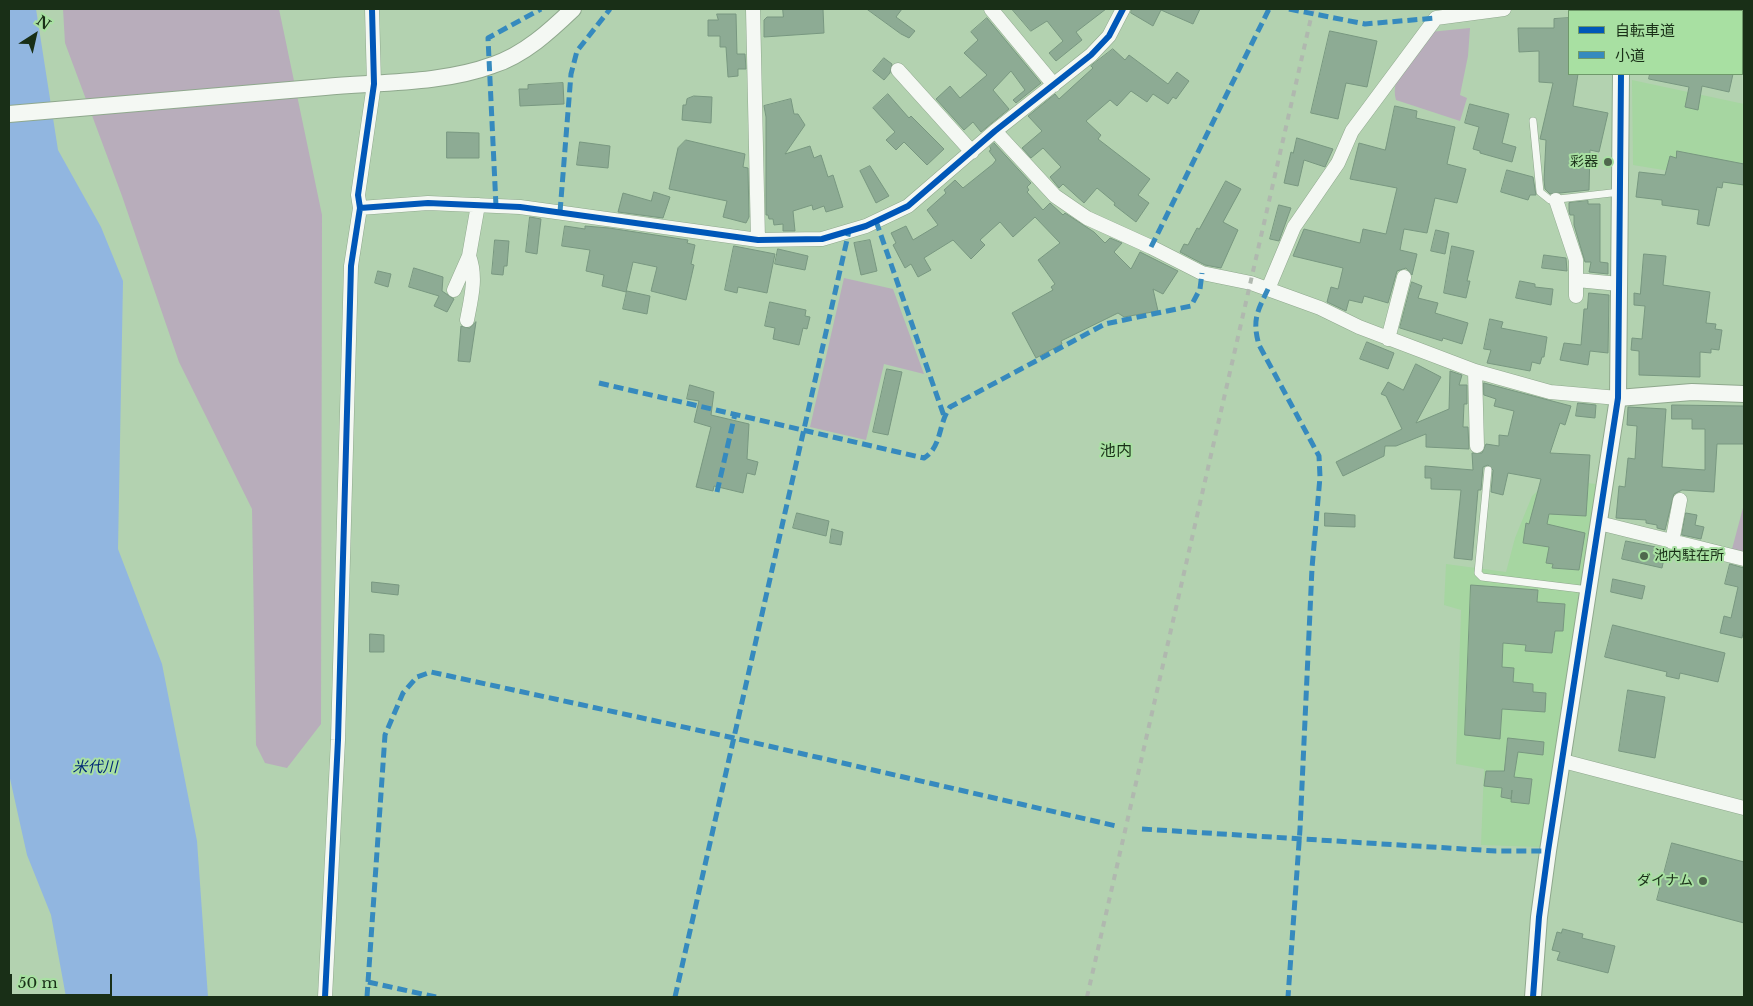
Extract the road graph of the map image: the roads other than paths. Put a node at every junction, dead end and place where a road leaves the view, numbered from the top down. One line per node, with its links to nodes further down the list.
1 (372, 9): 9 (street)
2 (573, 9): 9 (street)
3 (753, 9): 19 (street)
4 (991, 9): 10 (street)
5 (1123, 9): 10 (street)
6 (1504, 9): 24 (street)
7 (898, 70): 14 (street)
8 (1621, 75): 15 (street)
9 (374, 84): 11 (street); 18 (street)
10 (1054, 85): 13 (street)
11 (9, 114)
12 (1532, 121): 16 (lane)
13 (995, 131): 14 (street); 24 (street)
14 (972, 152): 19 (street)
15 (1620, 192): 16 (lane); 23 (street)
16 (1556, 200): 22 (street)
17 (478, 205): 18 (street); 19 (street); 20 (street)
18 (360, 208): 41 (street)
19 (758, 240)
20 (469, 256): 25 (street); 27 (street)
21 (1404, 277): 28 (street)
22 (1577, 280): 23 (street); 26 (street)
23 (1619, 284): 31 (street)
24 (1268, 289): 28 (street)
25 (454, 290)
26 (1576, 296)
27 (467, 320)
28 (1388, 339): 29 (street)
29 (1475, 371): 31 (street); 32 (street)
30 (1744, 394): 31 (street)
31 (1618, 398): 35 (street)
32 (1477, 446)
33 (1488, 470): 38 (lane)
34 (1680, 500): 36 (street)
35 (1600, 523): 36 (street); 38 (street)
36 (1672, 542): 37 (street)
37 (1744, 559)
38 (1589, 590): 39 (street)
39 (1563, 761): 40 (street); 42 (street)
40 (1744, 808)
41 (325, 997)
42 (1533, 997)

